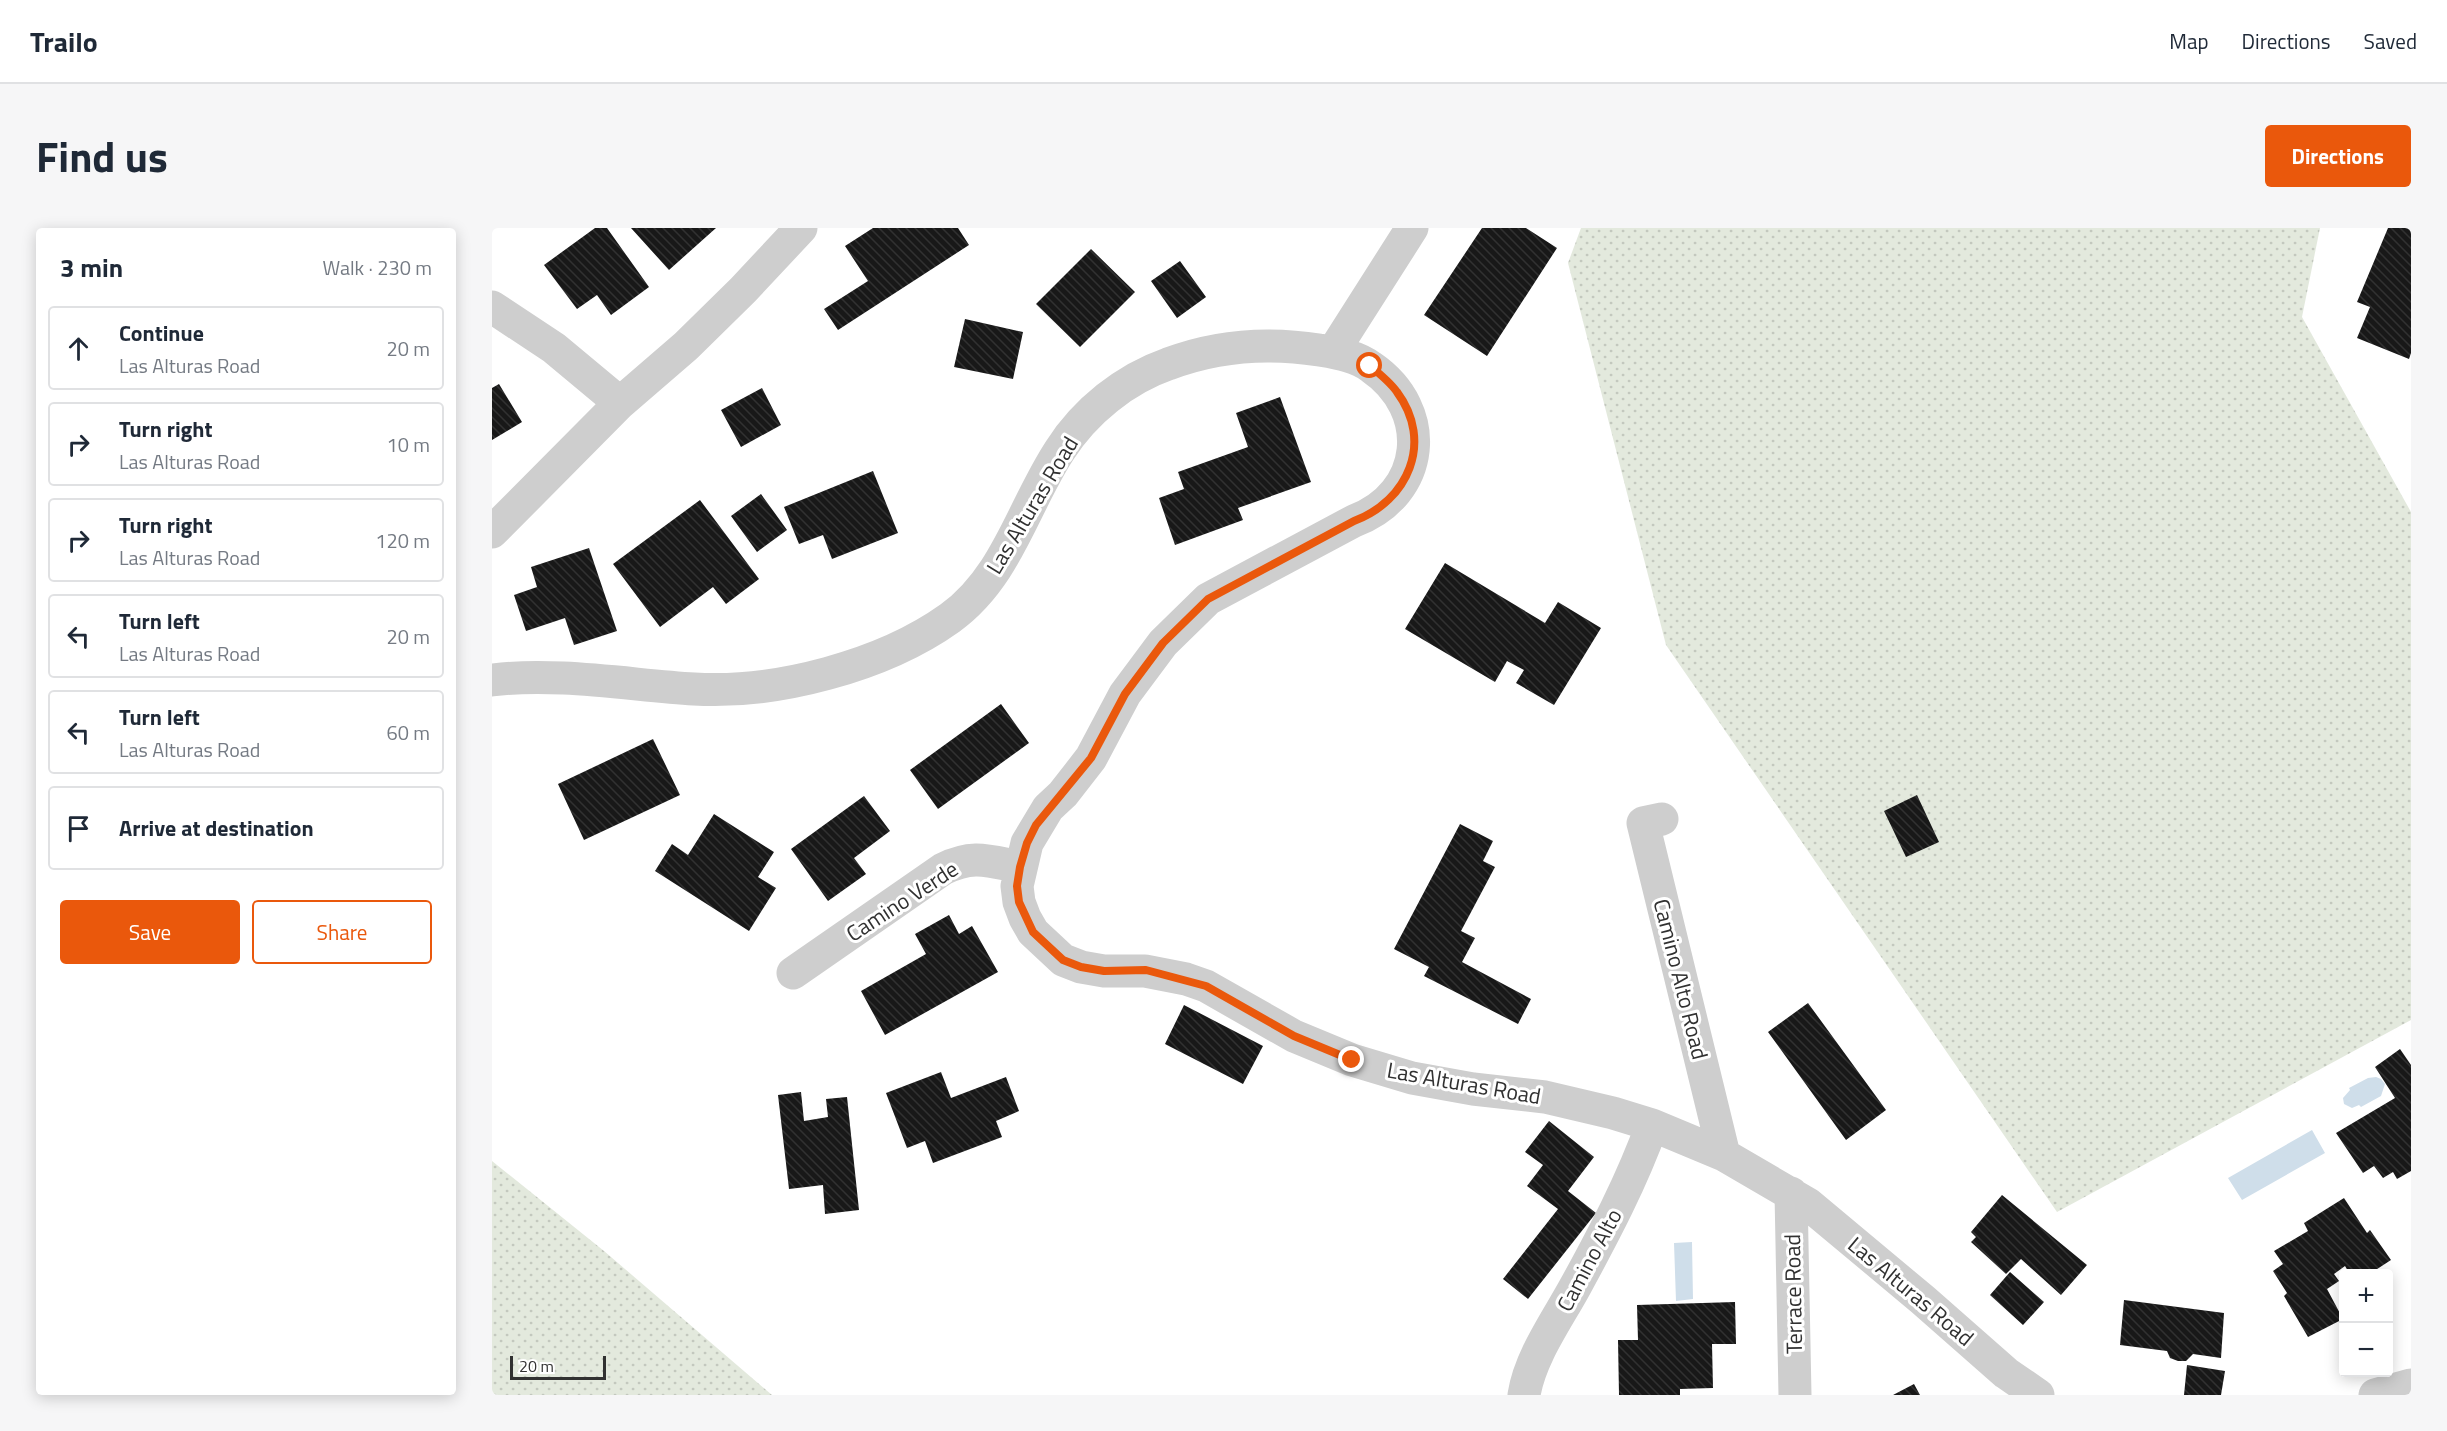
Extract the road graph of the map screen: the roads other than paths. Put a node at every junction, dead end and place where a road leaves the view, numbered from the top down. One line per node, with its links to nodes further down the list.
1 (801, 228): 5 (street)
2 (1412, 228): 4 (street)
3 (492, 307): 5 (street)
4 (1333, 352): 7 (street, Las Alturas Road); 9 (street, Las Alturas Road)
5 (620, 403): 6 (street)
6 (492, 532)
7 (492, 680)
8 (1662, 819): 12 (street, Camino Alto Road)
9 (1020, 867): 10 (street, Camino Verde); 11 (street, Las Alturas Road)
10 (793, 974)
11 (1652, 1125): 12 (street, Las Alturas Road); 15 (street, Camino Alto)
12 (1724, 1155): 13 (street, Las Alturas Road)
13 (1791, 1193): 16 (street, Terrace Road); 17 (street, Las Alturas Road)
14 (2411, 1385): 18 (street)
15 (1524, 1395)
16 (1795, 1395)
17 (2038, 1395)
18 (2375, 1395)

